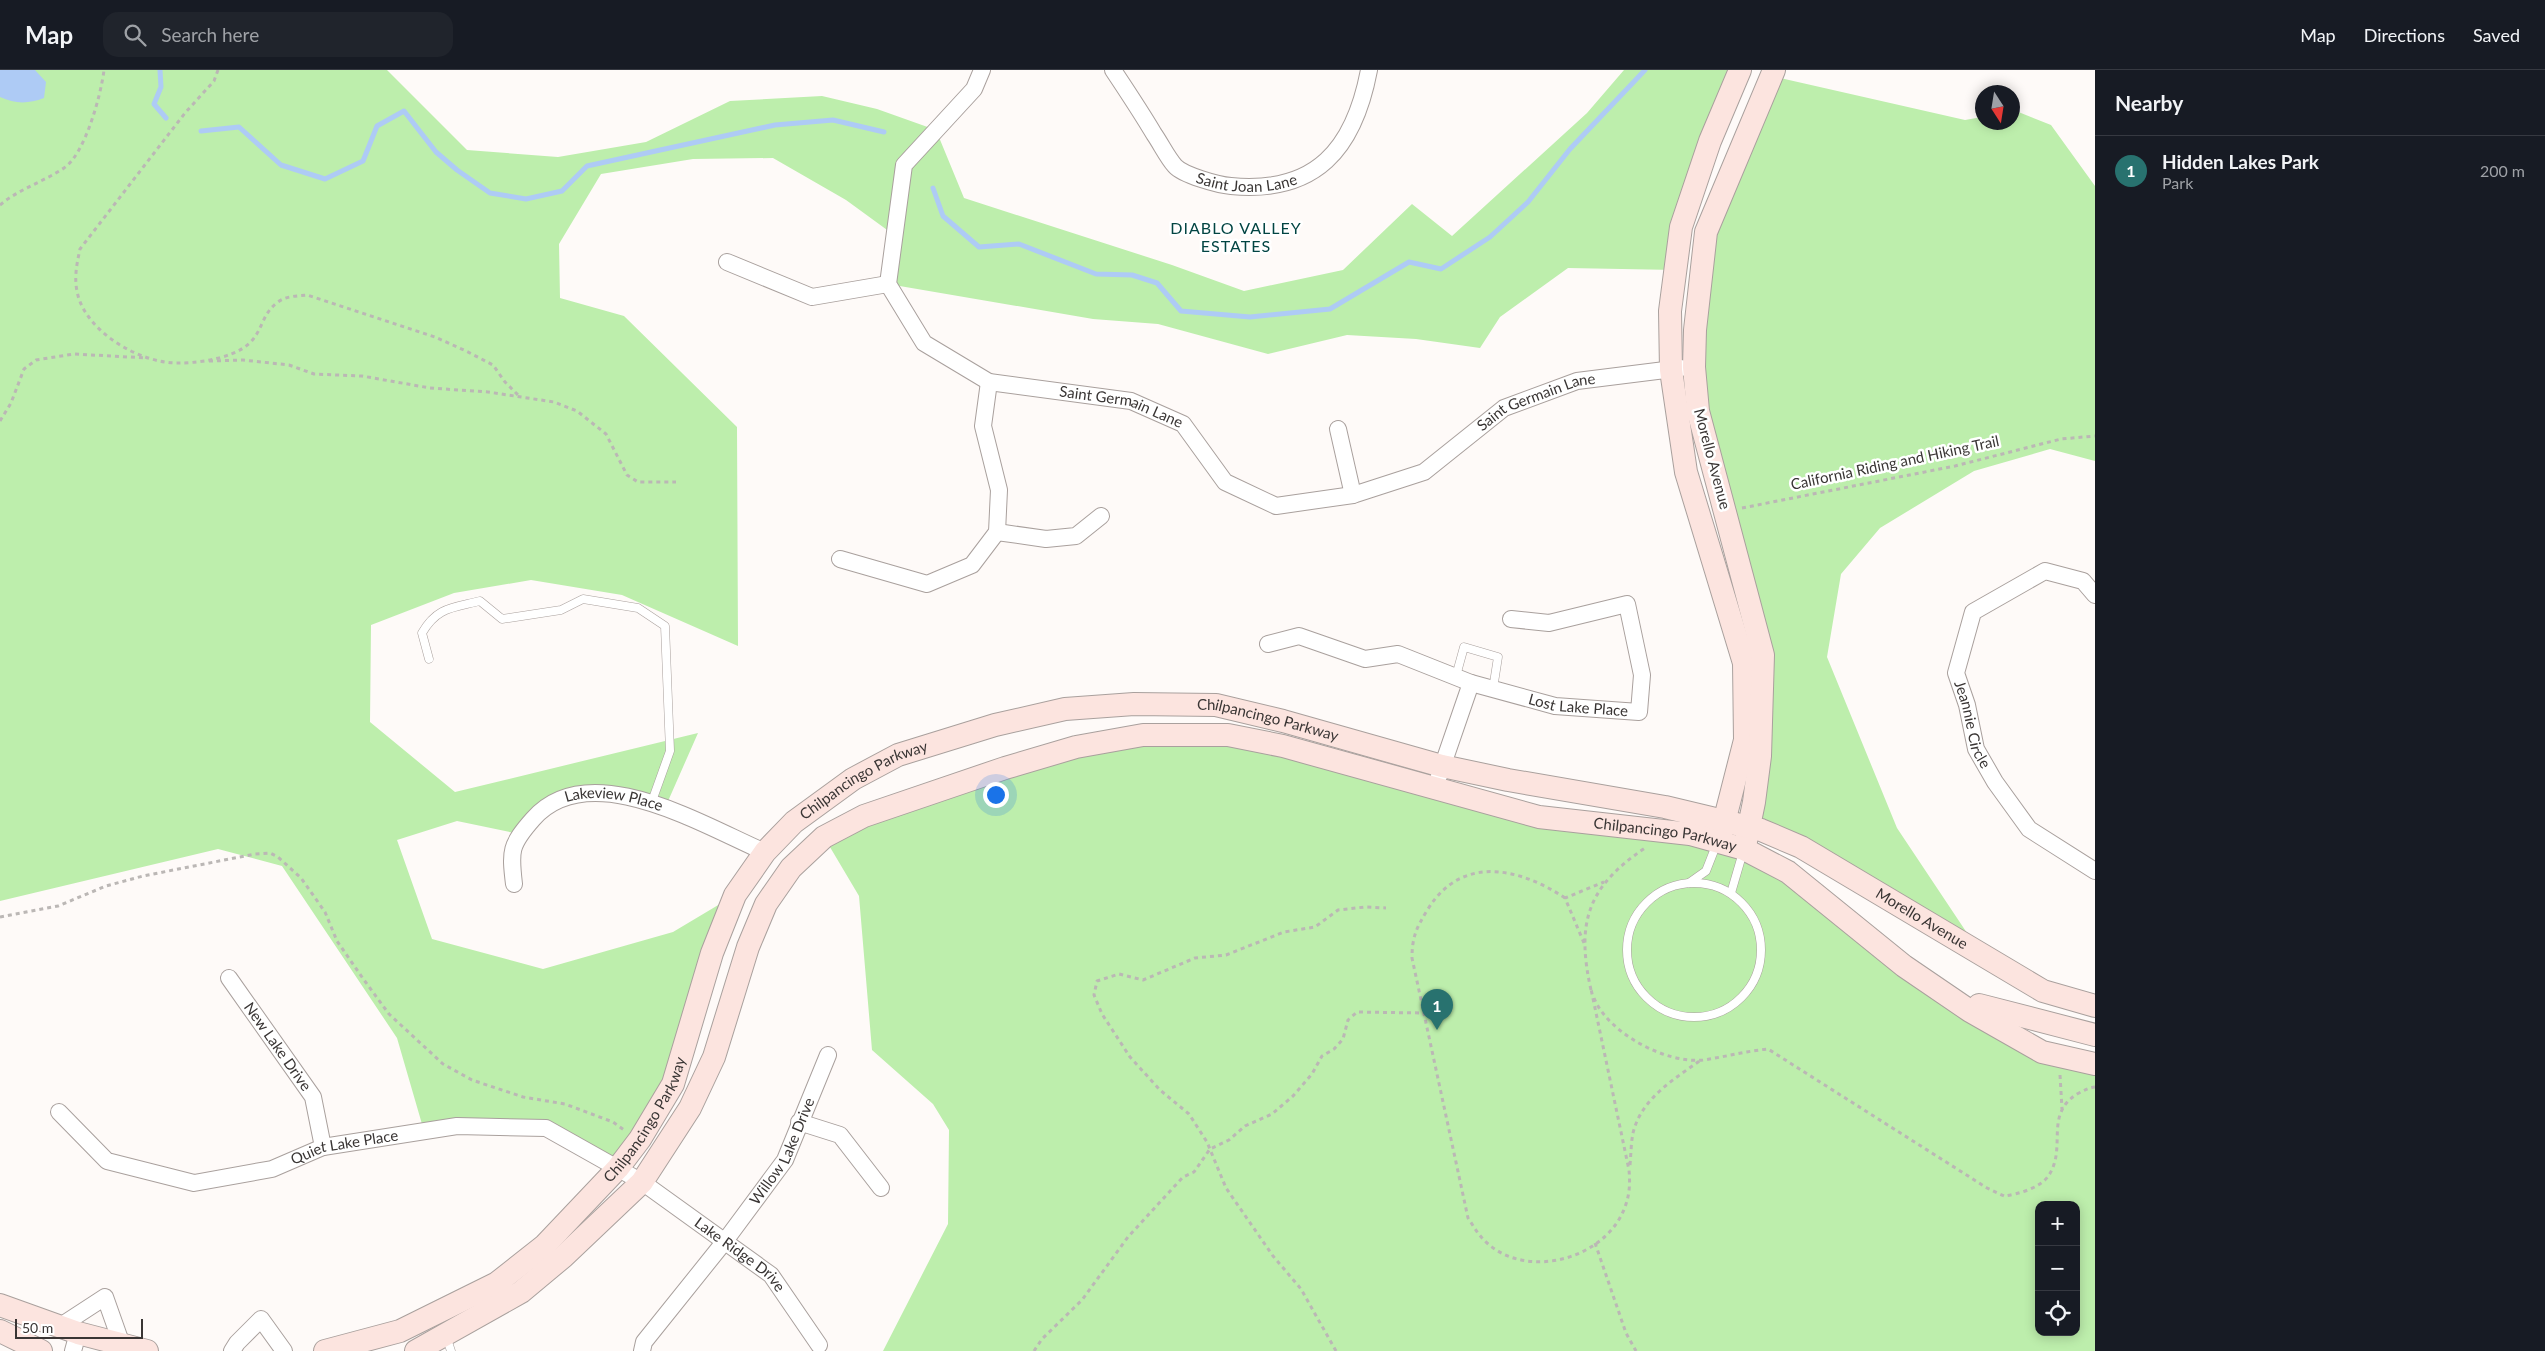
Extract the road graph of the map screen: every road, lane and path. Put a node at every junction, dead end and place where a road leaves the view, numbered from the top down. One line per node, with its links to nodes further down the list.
1 (104, 70): 8 (path)
2 (218, 70): 11 (path)
3 (982, 70): 10 (street)
4 (1113, 70): 5 (street, Saint Joan Lane)
5 (1369, 70)
6 (1740, 70): 14 (street, Morello Avenue)
7 (1774, 70): 13 (street, Morello Avenue)
8 (0, 204)
9 (727, 262): 10 (street)
10 (888, 284): 15 (street, Saint Germain Lane)
11 (150, 358): 12 (path); 17 (path)
12 (199, 361): 16 (path); 16 (path)
13 (1694, 367): 14 (street, Saint Germain Lane); 22 (street, Morello Avenue)
14 (1671, 370): 21 (street, Saint Germain Lane); 38 (street, Morello Avenue)
15 (989, 382): 21 (street, Saint Germain Lane); 24 (street)
16 (520, 397): 20 (path)
17 (0, 421)
18 (1338, 429): 21 (street)
19 (2095, 436): 22 (path, California Riding and Hiking Trail)
20 (676, 482)
21 (1353, 495)
22 (1726, 512): 37 (street, Morello Avenue)
23 (1101, 516): 24 (street)
24 (997, 532): 25 (street)
25 (840, 559)
26 (2095, 595): 42 (street, Jeannie Circle)
27 (1511, 619): 32 (street, Lost Lake Place)
28 (1268, 644): 30 (street, Lost Lake Place)
29 (429, 659): 35 (lane)
30 (1456, 676): 31 (street, Lost Lake Place); 32 (lane)
31 (1471, 683): 32 (street, Lost Lake Place); 33 (street)
32 (1492, 689)
33 (1442, 766): 34 (street); 36 (street, Chilpancingo Parkway); 41 (street, Chilpancingo Parkway)
34 (1434, 790): 38 (street, Chilpancingo Parkway); 70 (street, Chilpancingo Parkway)
35 (651, 804): 41 (street, Lakeview Place); 45 (street, Lakeview Place)
36 (1665, 807): 38 (street, Morello Avenue)
37 (1749, 828): 38 (street, Morello Avenue); 40 (street, Morello Avenue); 54 (street, Morello Avenue)
38 (1722, 832): 40 (street, Chilpancingo Parkway); 44 (lane)
39 (1654, 846): 43 (path)
40 (1744, 849): 46 (lane); 53 (street)
41 (765, 852): 65 (street, Chilpancingo Parkway)
42 (2095, 871)
43 (1607, 881): 47 (path); 50 (path)
44 (1688, 883): 46 (lane); 46 (lane)
45 (514, 884)
46 (1731, 893)
47 (1565, 898): 50 (path); 55 (path)
48 (1386, 908): 67 (path)
49 (0, 917): 65 (path)
50 (1584, 944): 52 (path)
51 (229, 978): 66 (street, New Lake Drive)
52 (1591, 989): 58 (path); 69 (path)
53 (1949, 996): 56 (street); 59 (street)
54 (2095, 1006)
55 (1424, 1013): 67 (path); 73 (path)
56 (2095, 1035)
57 (828, 1055): 64 (street, Willow Lake Drive)
58 (1701, 1060): 62 (path); 69 (path)
59 (2095, 1064)
60 (2060, 1070): 62 (path)
61 (2095, 1087): 62 (path)
62 (2062, 1109)
63 (60, 1112): 66 (street, Quiet Lake Place)
64 (799, 1122): 71 (street); 72 (street, Willow Lake Drive)
65 (640, 1139): 68 (street, Chilpancingo Parkway)
66 (323, 1147): 68 (street, Quiet Lake Place)
67 (1210, 1149): 87 (path); 88 (path)
68 (618, 1168): 70 (street, Quiet Lake Place); 84 (street, Chilpancingo Parkway)
69 (1629, 1170): 73 (path)
70 (642, 1182): 72 (street, Lake Ridge Drive); 77 (street, Chilpancingo Parkway)
71 (881, 1188)
72 (725, 1241): 79 (street, Lake Ridge Drive); 86 (street, Willow Lake Drive)
73 (1595, 1244): 89 (path)
74 (0, 1305): 76 (street)
75 (0, 1331): 80 (street)
76 (70, 1337): 78 (street); 78 (street)
77 (448, 1343): 85 (street, Chilpancingo Parkway)
78 (122, 1345): 81 (street)
79 (819, 1345)
80 (42, 1351)
81 (147, 1351)
82 (232, 1351): 83 (street)
83 (284, 1351)
84 (325, 1351)
85 (416, 1351)
86 (642, 1351)
87 (1034, 1351)
88 (1336, 1351)
89 (1636, 1351)

